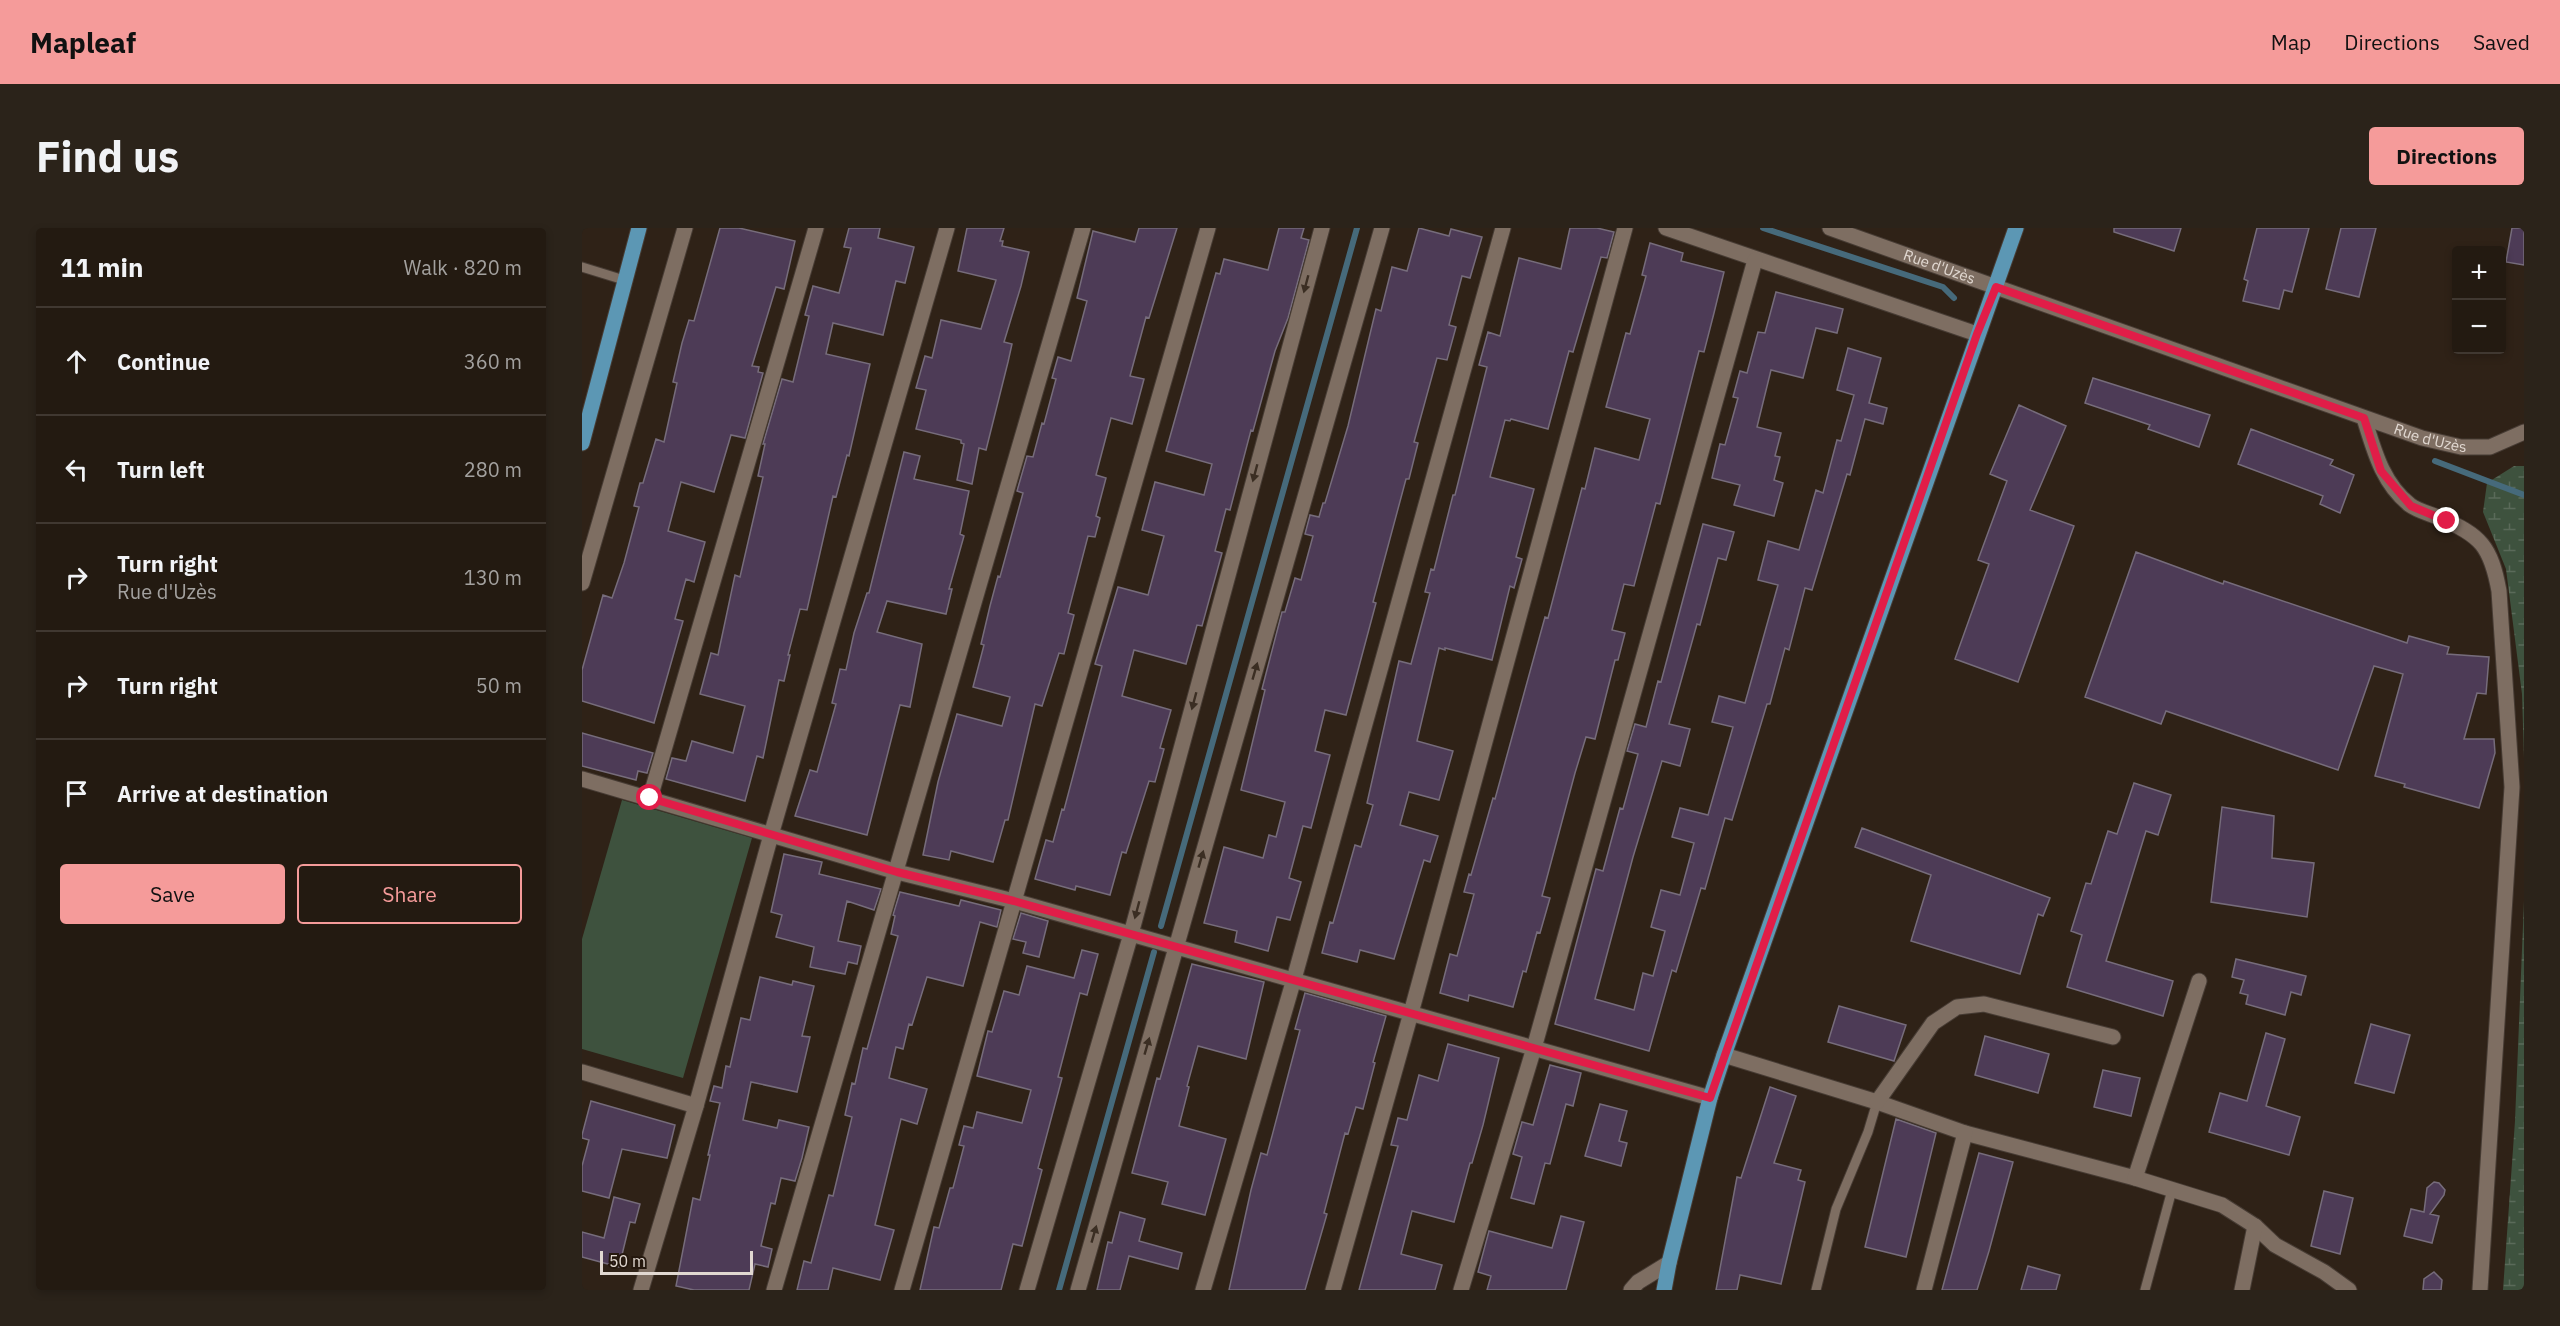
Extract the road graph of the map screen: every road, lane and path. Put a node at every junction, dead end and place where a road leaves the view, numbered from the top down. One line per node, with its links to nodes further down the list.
1 (639, 228): 16 (main road)
2 (685, 228): 22 (street)
3 (816, 228): 24 (street)
4 (947, 228): 25 (street)
5 (1083, 228): 26 (street)
6 (1208, 228): 27 (street)
7 (1322, 228): 28 (street, one-way to 28)
8 (1382, 228): 29 (street, one-way to 8)
9 (1503, 228): 30 (street)
10 (1625, 228): 32 (street)
11 (1666, 228): 14 (street)
12 (1830, 228): 17 (street, Rue d'Uzès)
13 (2016, 228): 17 (main road)
14 (1755, 260): 18 (street); 34 (street)
15 (582, 267): 16 (lane)
16 (624, 280): 21 (main road)
17 (1996, 287): 18 (main road); 19 (street, Rue d'Uzès)
18 (1977, 334): 35 (main road)
19 (2364, 418): 20 (street, Rue d'Uzès); 60 (street)
20 (2524, 432)
21 (582, 443)
22 (582, 583)
23 (582, 779): 24 (street)
24 (650, 798): 25 (street)
25 (771, 835): 26 (street); 39 (street)
26 (897, 872): 27 (street); 46 (street)
27 (1014, 901): 28 (street); 47 (street)
28 (1131, 934): 29 (street); 48 (street)
29 (1176, 947): 30 (street); 49 (street, one-way to 29)
30 (1294, 979): 32 (street); 50 (street)
31 (2199, 981): 41 (street)
32 (1411, 1013): 34 (street); 51 (street)
33 (2113, 1036): 38 (street)
34 (1534, 1048): 37 (street); 52 (street)
35 (1724, 1055): 37 (main road); 38 (street)
36 (582, 1072): 39 (street)
37 (1710, 1098): 44 (main road)
38 (1876, 1102): 40 (street); 55 (lane)
39 (696, 1106): 45 (street)
40 (1965, 1133): 41 (street); 56 (street)
41 (2135, 1178): 42 (street)
42 (2172, 1190): 43 (street); 57 (lane)
43 (2255, 1226): 58 (street); 59 (street)
44 (1669, 1263): 53 (street); 54 (main road)
45 (641, 1290)
46 (774, 1290)
47 (902, 1290)
48 (1027, 1290)
49 (1078, 1290)
50 (1203, 1290)
51 (1333, 1290)
52 (1461, 1290)
53 (1630, 1290)
54 (1664, 1290)
55 (1816, 1290)
56 (1924, 1290)
57 (2145, 1290)
58 (2242, 1290)
59 (2349, 1290)
60 (2480, 1290)

